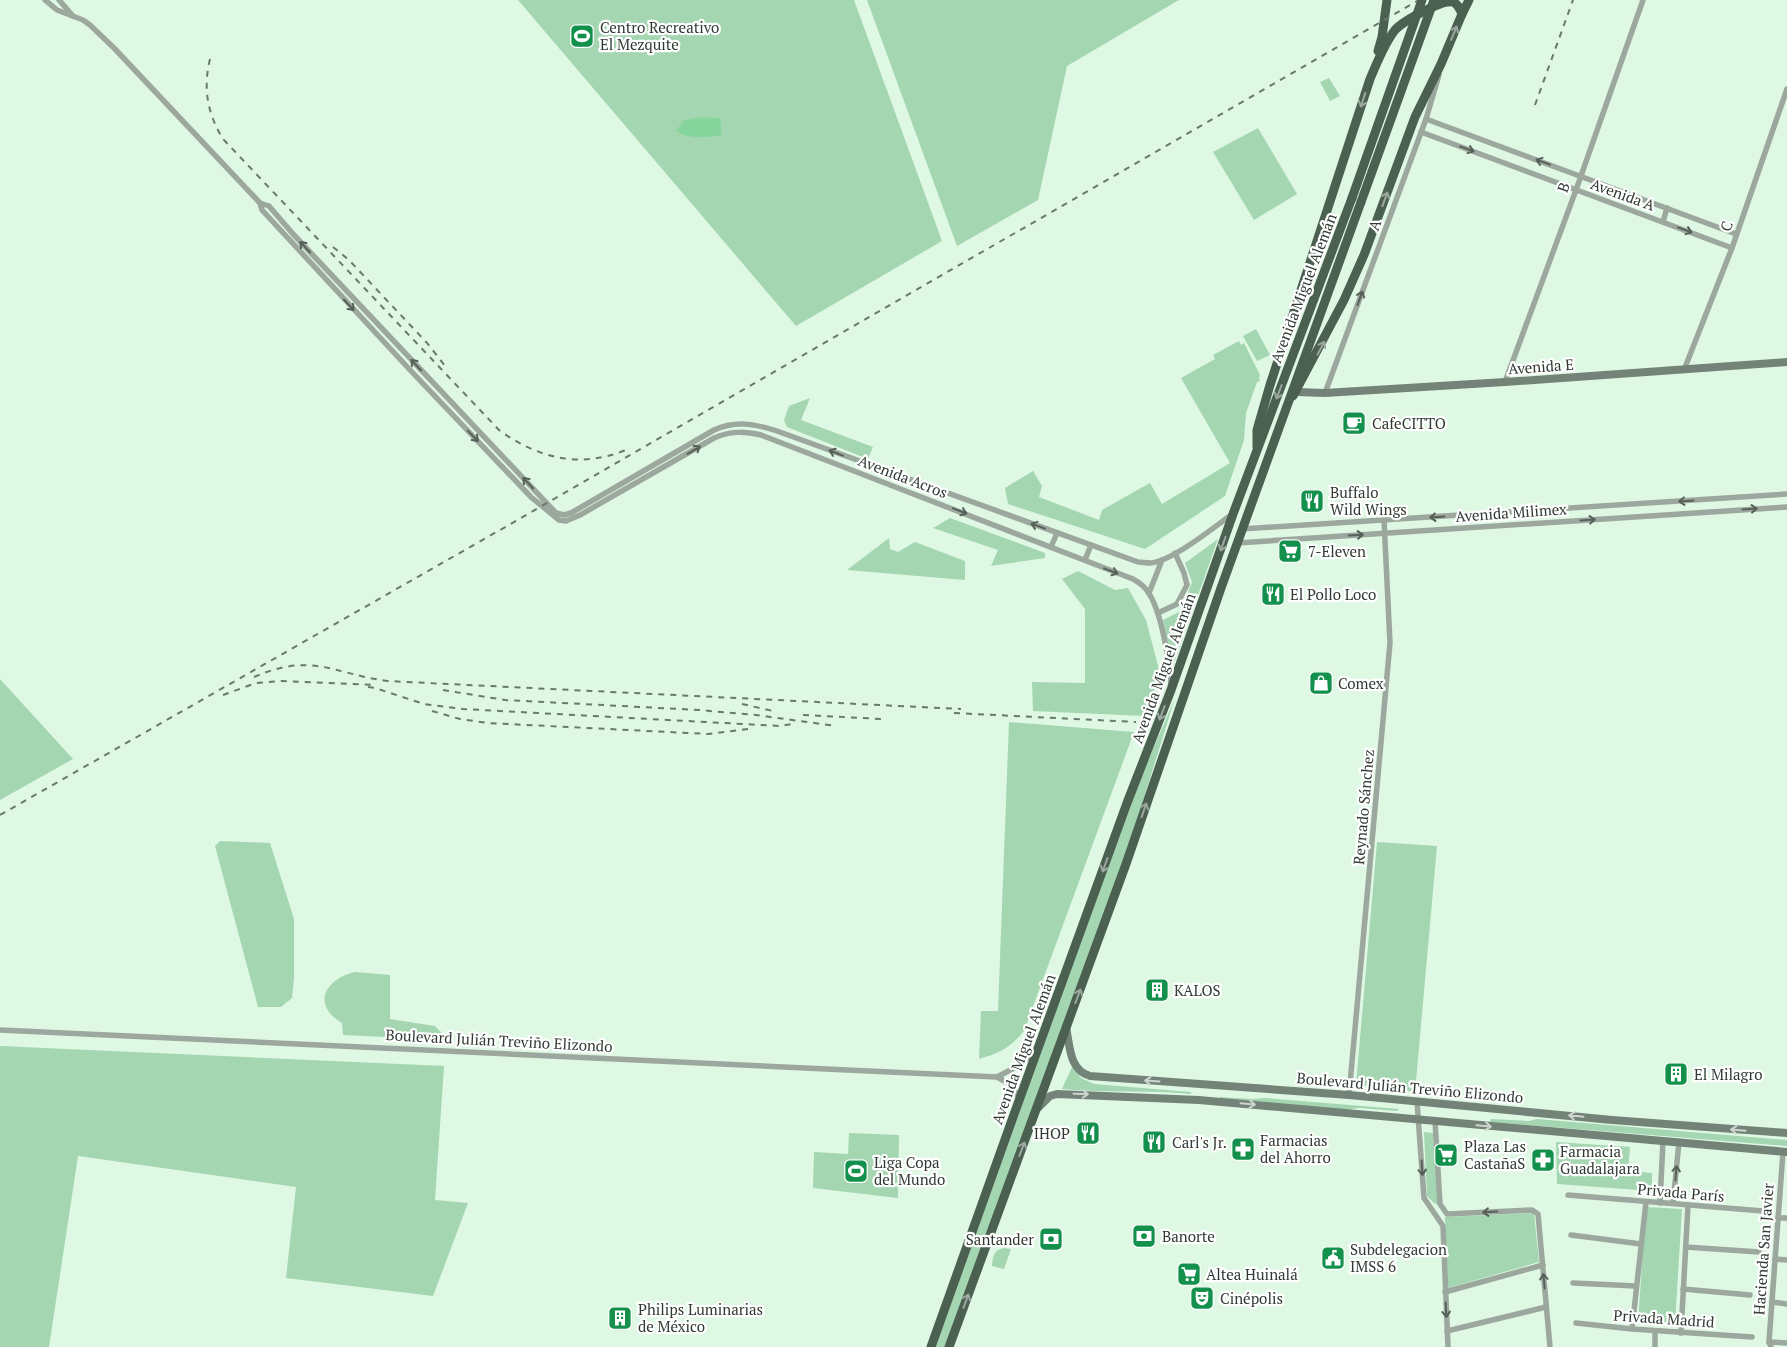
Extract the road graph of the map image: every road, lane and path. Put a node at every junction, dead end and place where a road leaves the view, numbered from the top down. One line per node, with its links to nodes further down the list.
1 (45, 0): 10 (street)
2 (59, 0): 10 (street)
3 (1387, 0): 12 (highway)
4 (1422, 0): 31 (highway, Avenida Miguel Alemán, one-way to 31, bridge)
5 (1434, 0): 28 (highway, Avenida Miguel Alemán, bridge)
6 (1469, 0): 9 (highway)
7 (1642, 0): 16 (street, B)
8 (1461, 2): 9 (highway); 12 (highway)
9 (1462, 14): 11 (highway, one-way to 9)
10 (73, 16): 18 (street)
11 (1441, 64): 14 (street, A); 26 (highway, one-way to 11)
12 (1370, 79): 31 (highway, one-way to 31)
13 (1787, 88): 21 (street, C)
14 (1426, 119): 15 (street, A); 16 (street, Avenida A, one-way to 14)
15 (1421, 132): 17 (street, Avenida A, one-way to 17); 27 (street, A, one-way to 15)
16 (1580, 176): 17 (street, B); 19 (street, Avenida A)
17 (1576, 190): 20 (street, Avenida A); 25 (street, B)
18 (260, 203): 29 (street, one-way to 18); 30 (street, one-way to 30)
19 (1667, 208): 20 (street); 21 (street, Avenida A)
20 (1663, 222): 22 (street, Avenida A, one-way to 22)
21 (1736, 234): 22 (street, C)
22 (1732, 248): 24 (street, C)
23 (1787, 362): 24 (main road, Avenida E)
24 (1684, 370): 25 (main road, Avenida E)
25 (1504, 382): 27 (main road, Avenida E)
26 (1297, 392): 27 (main road, Avenida E); 28 (highway)
27 (1325, 393)
28 (1287, 404): 38 (highway, Avenida Miguel Alemán)
29 (466, 418): 30 (street); 34 (street, one-way to 29)
30 (460, 423): 34 (street, one-way to 34)
31 (1258, 449): 36 (highway, Avenida Miguel Alemán)
32 (620, 490): 34 (street, Avenida Acros); 39 (street, Avenida Acros, one-way to 32); 43 (street, Avenida Acros, one-way to 43)
33 (1787, 494): 37 (street, Avenida Milimex, one-way to 37)
34 (538, 499)
35 (1787, 506): 40 (street, Avenida Milimex, one-way to 35)
36 (1233, 514): 44 (street, Avenida Acros); 49 (highway, Avenida Miguel Alemán, one-way to 49)
37 (1384, 520): 38 (street, Avenida Milimex); 40 (street, Reynado Sánchez)
38 (1242, 529): 41 (highway, Avenida Miguel Alemán)
39 (1057, 533): 42 (street, Avenida Acros); 43 (street)
40 (1385, 534): 41 (street, Avenida Milimex, one-way to 40); 56 (street, Reynado Sánchez)
41 (1237, 543): 50 (highway, Avenida Miguel Alemán, one-way to 41)
42 (1091, 545): 45 (street); 46 (street, Avenida Acros)
43 (1050, 547): 45 (street, Avenida Acros)
44 (1175, 553): 46 (street, Avenida Acros); 48 (street)
45 (1085, 560): 47 (street, Avenida Acros, one-way to 47)
46 (1162, 560): 47 (street)
47 (1149, 593): 48 (street, Avenida Acros)
48 (1158, 613): 49 (street, Avenida Acros)
49 (1171, 690): 52 (highway, Avenida Miguel Alemán, one-way to 52)
50 (1066, 1027): 55 (main road, Boulevard Julián Treviño Elizondo, one-way to 50); 60 (highway, Avenida Miguel Alemán)
51 (0, 1030): 53 (street, Boulevard Julián Treviño Elizondo)
52 (1038, 1048): 53 (street); 59 (highway, Avenida Miguel Alemán)
53 (997, 1078): 59 (street)
54 (1201, 1087): 55 (main road)
55 (1302, 1092): 56 (main road, Boulevard Julián Treviño Elizondo)
56 (1350, 1095): 61 (main road, Boulevard Julián Treviño Elizondo)
57 (1119, 1096): 58 (main road); 60 (main road, Boulevard Julián Treviño Elizondo, one-way to 57); 61 (main road, Boulevard Julián Treviño Elizondo, one-way to 61)
58 (1200, 1096)
59 (1020, 1099): 98 (highway, Avenida Miguel Alemán)
60 (1038, 1108): 99 (highway, Avenida Miguel Alemán, one-way to 60)
61 (1418, 1111): 62 (main road, Boulevard Julián Treviño Elizondo); 63 (main road, Boulevard Julián Treviño Elizondo, one-way to 61); 85 (street, one-way to 85)
62 (1435, 1122): 64 (main road, Boulevard Julián Treviño Elizondo, one-way to 64); 81 (street, one-way to 62)
63 (1787, 1133)
64 (1663, 1141): 65 (main road, Boulevard Julián Treviño Elizondo); 69 (street)
65 (1679, 1142): 66 (main road, Boulevard Julián Treviño Elizondo); 70 (street, one-way to 65)
66 (1785, 1152): 73 (street, Hacienda San Javier)
67 (1568, 1195): 68 (street, Privada París)
68 (1646, 1202): 69 (street, Privada París); 76 (street)
69 (1660, 1203): 70 (street, Privada París)
70 (1673, 1203): 71 (street, Privada París)
71 (1688, 1205): 72 (street, Privada París); 77 (street)
72 (1763, 1211)
73 (1778, 1218): 74 (street); 79 (street, Hacienda San Javier)
74 (1787, 1218)
75 (1571, 1235): 76 (street)
76 (1641, 1244): 83 (street)
77 (1686, 1247): 78 (street); 84 (street)
78 (1759, 1252)
79 (1775, 1259): 80 (street); 87 (street, Hacienda San Javier)
80 (1787, 1260)
81 (1543, 1264): 85 (street); 89 (street, one-way to 81)
82 (1573, 1283): 83 (street)
83 (1636, 1286): 91 (street)
84 (1683, 1289): 86 (street); 94 (street)
85 (1445, 1292): 92 (street, one-way to 92)
86 (1750, 1295)
87 (1772, 1302): 88 (street); 97 (street, Hacienda San Javier)
88 (1787, 1304)
89 (1546, 1306): 92 (street); 101 (street)
90 (1576, 1323): 91 (street, Privada Madrid)
91 (1632, 1330): 93 (street, Privada Madrid)
92 (1447, 1331): 100 (street)
93 (1655, 1331): 94 (street, Privada Madrid); 102 (street)
94 (1680, 1333): 95 (street, Privada Madrid)
95 (1752, 1337)
96 (1787, 1343): 97 (street)
97 (1770, 1344)
98 (931, 1347)
99 (949, 1347)
100 (1448, 1347)
101 (1550, 1347)
102 (1654, 1347)

